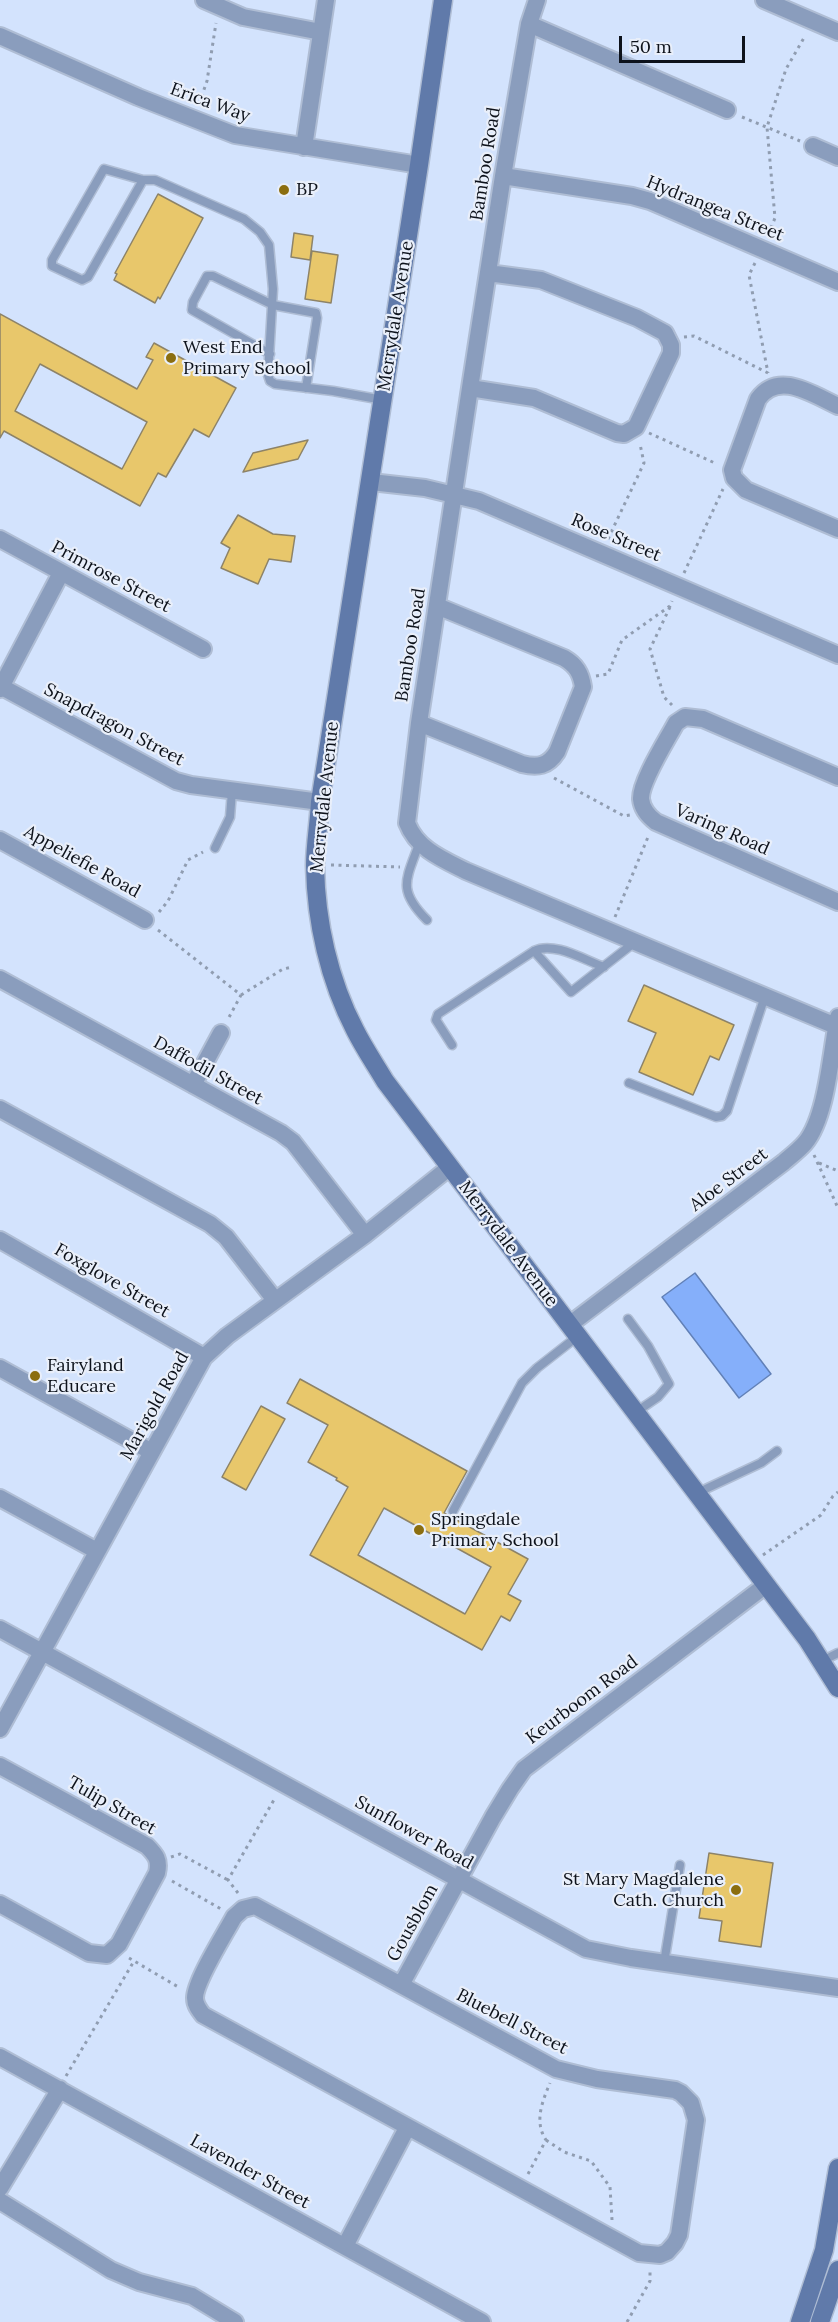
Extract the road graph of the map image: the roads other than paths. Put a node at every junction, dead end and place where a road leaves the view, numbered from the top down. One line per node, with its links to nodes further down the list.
1 (326, 0): 7 (street)
2 (443, 0): 14 (street, Merrydale Avenue)
3 (537, 0): 6 (street, Bamboo Road)
4 (764, 0): 8 (street)
5 (212, 3): 7 (street)
6 (530, 24): 10 (street); 15 (street, Bamboo Road)
7 (321, 32): 12 (street)
8 (838, 32)
9 (0, 36): 12 (street, Erica Way)
10 (727, 110)
11 (813, 146): 13 (street)
12 (304, 147): 14 (street, Erica Way)
13 (838, 156)
14 (419, 165): 23 (street, Merrydale Avenue)
15 (503, 176): 17 (street, Bamboo Road); 18 (street, Hydrangea Street)
16 (143, 180): 16 (lane); 19 (lane)
17 (488, 273): 22 (street, Bamboo Road); 22 (street)
18 (838, 282)
19 (273, 305): 20 (lane); 20 (lane); 21 (lane)
20 (270, 354): 21 (lane)
21 (306, 388): 23 (lane)
22 (470, 388): 26 (street, Bamboo Road)
23 (383, 400): 25 (street, Merrydale Avenue)
24 (838, 406): 27 (street)
25 (371, 482): 26 (street, Rose Street); 37 (street, Merrydale Avenue)
26 (454, 494): 30 (street, Bamboo Road); 32 (street, Rose Street)
27 (838, 529)
28 (0, 539): 29 (street, Primrose Street)
29 (61, 573): 31 (street, Primrose Street); 33 (street)
30 (437, 606): 34 (street, Bamboo Road); 34 (street)
31 (203, 649)
32 (838, 655)
33 (0, 687): 36 (street, Snapdragon Street)
34 (419, 723): 39 (street, Bamboo Road)
35 (838, 777): 41 (street, Varing Road)
36 (232, 791): 37 (street, Snapdragon Street); 40 (lane)
37 (320, 802): 55 (street, Merrydale Avenue)
38 (0, 840): 42 (street, Appeliefie Road)
39 (419, 844): 43 (lane); 44 (street)
40 (215, 848)
41 (838, 902)
42 (145, 920)
43 (427, 920)
44 (636, 942): 46 (lane); 48 (street)
45 (534, 951): 46 (lane); 46 (lane); 51 (lane)
46 (604, 967)
47 (0, 979): 53 (street, Daffodil Street)
48 (765, 996): 49 (street); 52 (lane)
49 (837, 1021): 60 (street, Aloe Street)
50 (221, 1033): 53 (street)
51 (452, 1045)
52 (629, 1083)
53 (193, 1085): 56 (street, Daffodil Street)
54 (0, 1108): 58 (street)
55 (450, 1167): 56 (street, Marigold Road); 60 (street, Merrydale Avenue)
56 (365, 1234): 58 (street, Marigold Road)
57 (0, 1240): 61 (street, Foxglove Street)
58 (275, 1300): 61 (street, Marigold Road)
59 (628, 1319): 63 (lane)
60 (574, 1330): 63 (street, Merrydale Avenue); 68 (lane)
61 (204, 1357): 65 (street, Marigold Road)
62 (0, 1368): 65 (street)
63 (636, 1412): 66 (street, Merrydale Avenue)
64 (777, 1451): 66 (lane)
65 (152, 1452): 69 (street, Marigold Road)
66 (696, 1493): 70 (street, Merrydale Avenue)
67 (0, 1498): 69 (street)
68 (453, 1511)
69 (97, 1551): 72 (street, Marigold Road)
70 (766, 1585): 73 (street, Merrydale Avenue); 78 (street, Keurboom Road)
71 (0, 1629): 72 (street, Sunflower Road)
72 (42, 1652): 75 (street, Marigold Road); 78 (street, Sunflower Road)
73 (830, 1657): 74 (street, Merrydale Avenue)
74 (838, 1688)
75 (0, 1729)
76 (0, 1766): 79 (street, Tulip Street)
77 (680, 1865): 80 (lane)
78 (459, 1880): 80 (street, Sunflower Road); 81 (street, Gousblom)
79 (0, 1904)
80 (664, 1963): 82 (street, Sunflower Road)
81 (401, 1985): 85 (street, Bluebell Street); 85 (street, Bluebell Street)
82 (838, 1988)
83 (0, 2057): 84 (street, Lavender Street)
84 (60, 2089): 87 (street); 90 (street, Lavender Street)
85 (407, 2128): 90 (street)
86 (838, 2168): 88 (street)
87 (0, 2188)
88 (836, 2194): 96 (street)
89 (0, 2201): 92 (street)
90 (345, 2246): 95 (street, Lavender Street)
91 (838, 2270): 93 (street)
92 (214, 2316): 94 (street)
93 (824, 2321)
94 (235, 2322)
95 (482, 2322)
96 (800, 2322)

